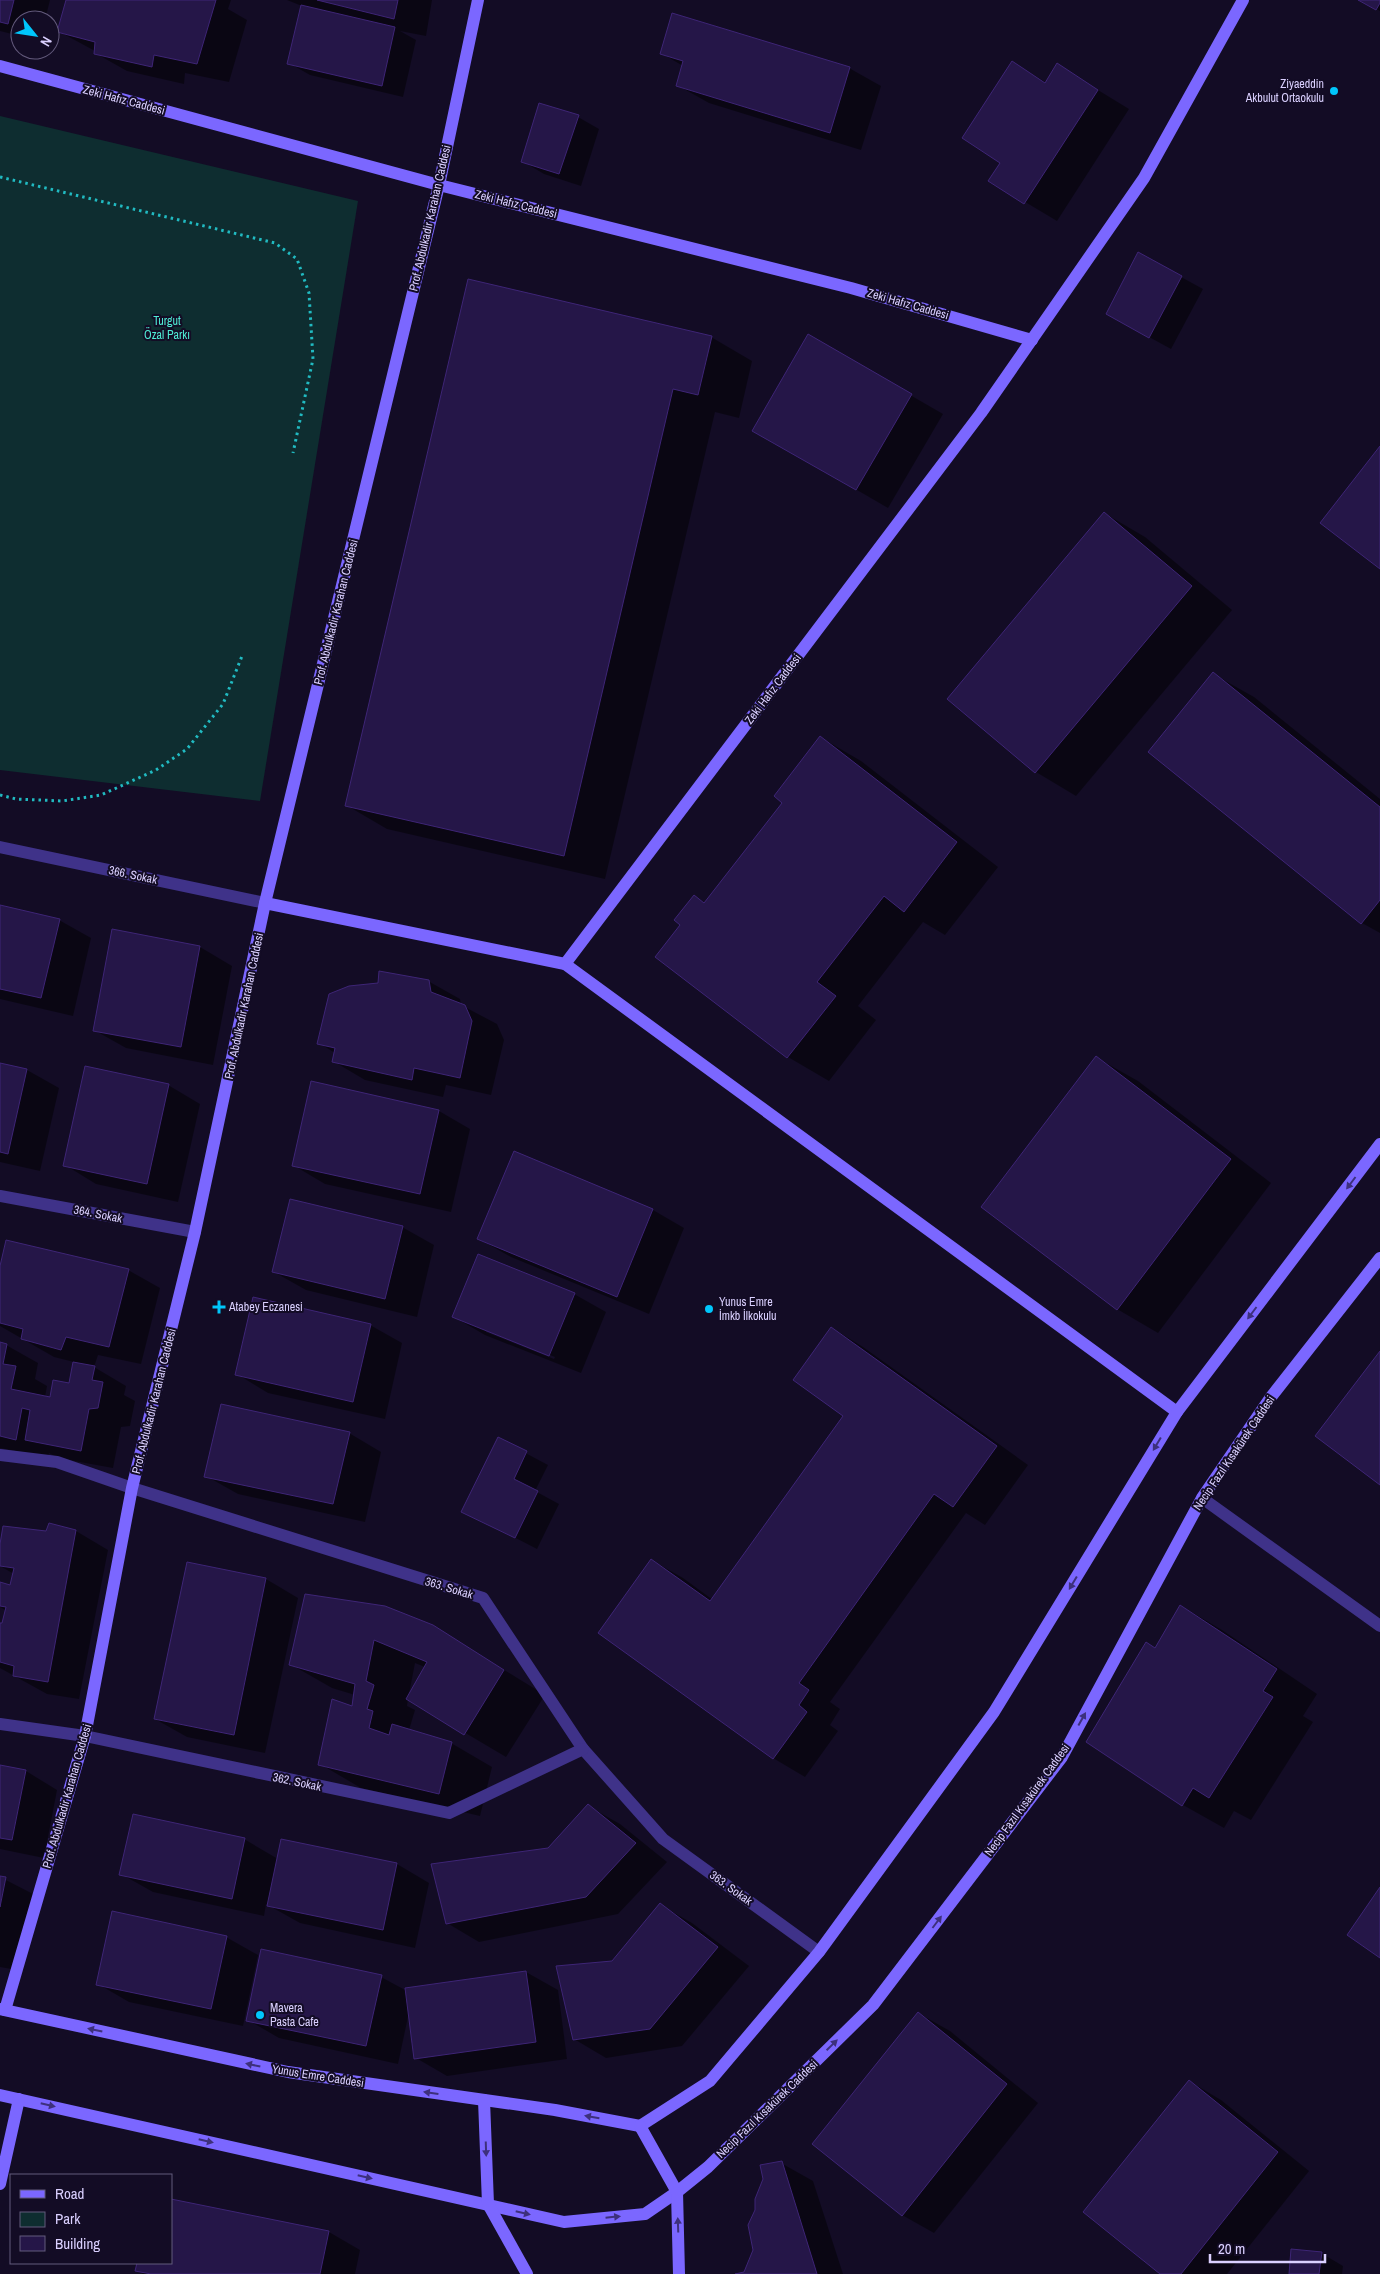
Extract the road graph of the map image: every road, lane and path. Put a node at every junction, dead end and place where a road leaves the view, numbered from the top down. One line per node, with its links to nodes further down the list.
1 (478, 0): 5 (main road, Prof. Abdulkadir Karahan Caddesi)
2 (1243, 0): 6 (main road, Zeki Hafız Caddesi)
3 (0, 66): 5 (main road, Zeki Hafız Caddesi)
4 (0, 178): 7 (path)
5 (439, 185): 6 (main road, Zeki Hafız Caddesi); 11 (main road, Prof. Abdulkadir Karahan Caddesi)
6 (1032, 340): 12 (main road, Zeki Hafız Caddesi)
7 (293, 453)
8 (242, 656): 9 (path)
9 (0, 795)
10 (0, 847): 11 (street, 366. Sokak)
11 (266, 904): 12 (main road); 15 (main road, Prof. Abdulkadir Karahan Caddesi)
12 (565, 964): 17 (main road)
13 (1380, 1144): 17 (main road, one-way to 17)
14 (0, 1196): 15 (street, 364. Sokak)
15 (195, 1232): 19 (main road, Prof. Abdulkadir Karahan Caddesi)
16 (1380, 1258): 20 (main road, Necip Fazıl Kısakürek Caddesi)
17 (1177, 1412): 25 (main road, one-way to 25)
18 (0, 1455): 19 (street, 363. Sokak)
19 (132, 1488): 23 (main road, Prof. Abdulkadir Karahan Caddesi); 24 (street, 363. Sokak)
20 (1202, 1498): 21 (street); 32 (main road, Necip Fazıl Kısakürek Caddesi, one-way to 20)
21 (1380, 1626)
22 (0, 1724): 23 (street, 362. Sokak)
23 (85, 1736): 24 (street, 362. Sokak); 26 (main road, Prof. Abdulkadir Karahan Caddesi)
24 (583, 1749): 25 (street, 363. Sokak)
25 (819, 1952): 30 (main road)
26 (3, 2010): 29 (main road, Yunus Emre Caddesi, one-way to 26)
27 (0, 2095): 28 (main road)
28 (19, 2099): 31 (main road); 33 (main road, one-way to 33)
29 (484, 2100): 30 (main road, Yunus Emre Caddesi, one-way to 29); 33 (main road, one-way to 33)
30 (640, 2126): 32 (main road)
31 (0, 2184)
32 (677, 2192): 33 (main road, Necip Fazıl Kısakürek Caddesi, one-way to 32); 35 (main road, one-way to 32)
33 (488, 2204): 34 (main road)
34 (527, 2274)
35 (680, 2274)

